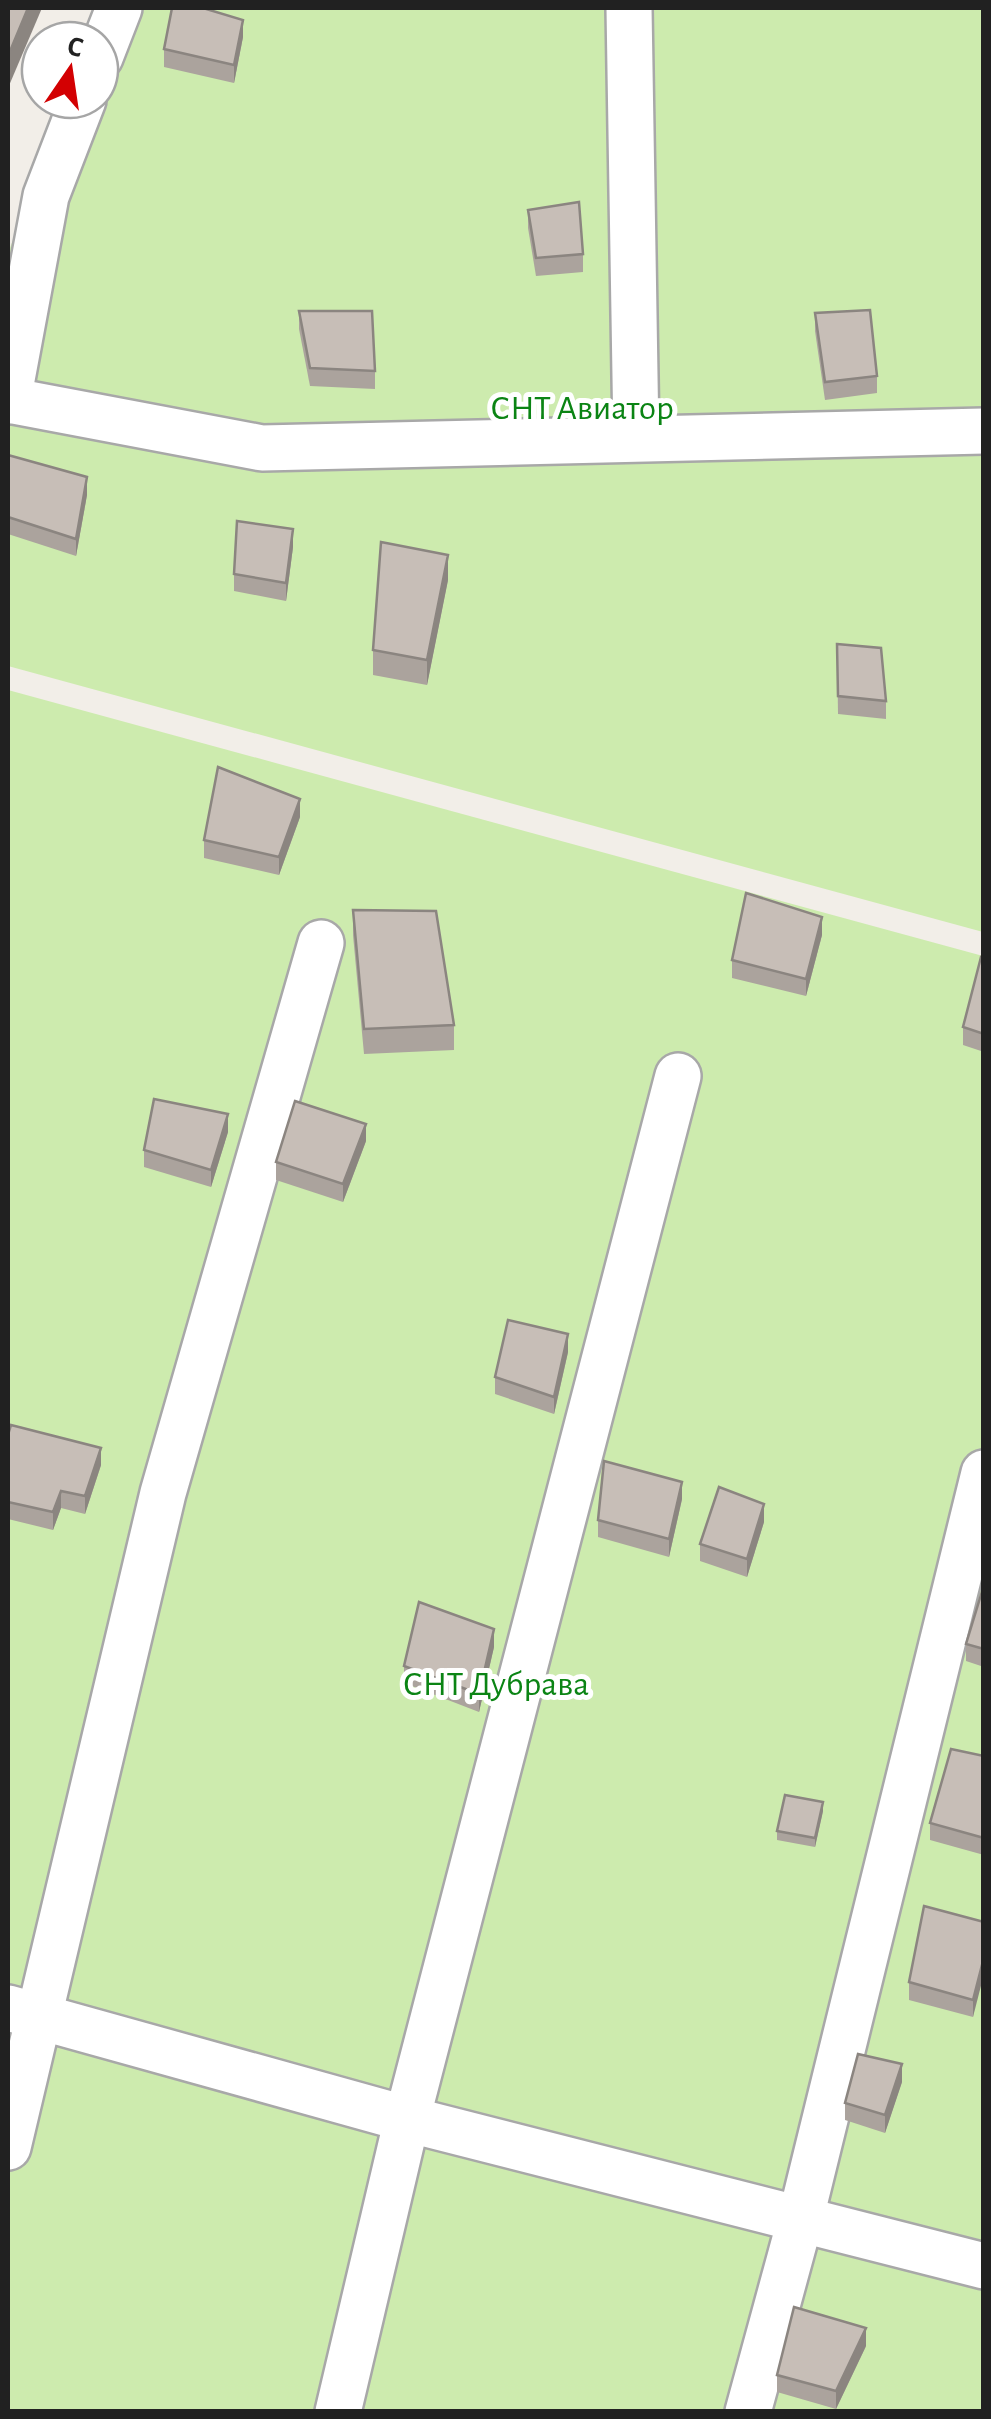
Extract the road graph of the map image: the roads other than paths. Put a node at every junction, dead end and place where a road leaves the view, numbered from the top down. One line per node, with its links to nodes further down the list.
1 (629, 8): 5 (street)
2 (75, 120): 3 (street)
3 (8, 400): 5 (street)
4 (984, 431): 5 (street)
5 (636, 437)
6 (321, 943): 9 (street)
7 (678, 1076): 10 (street)
8 (984, 1473): 12 (street)
9 (24, 2013): 10 (street); 11 (street)
10 (407, 2118): 12 (street); 14 (street)
11 (8, 2146)
12 (800, 2222): 13 (street); 15 (street)
13 (984, 2266)
14 (338, 2412)
15 (748, 2412)

